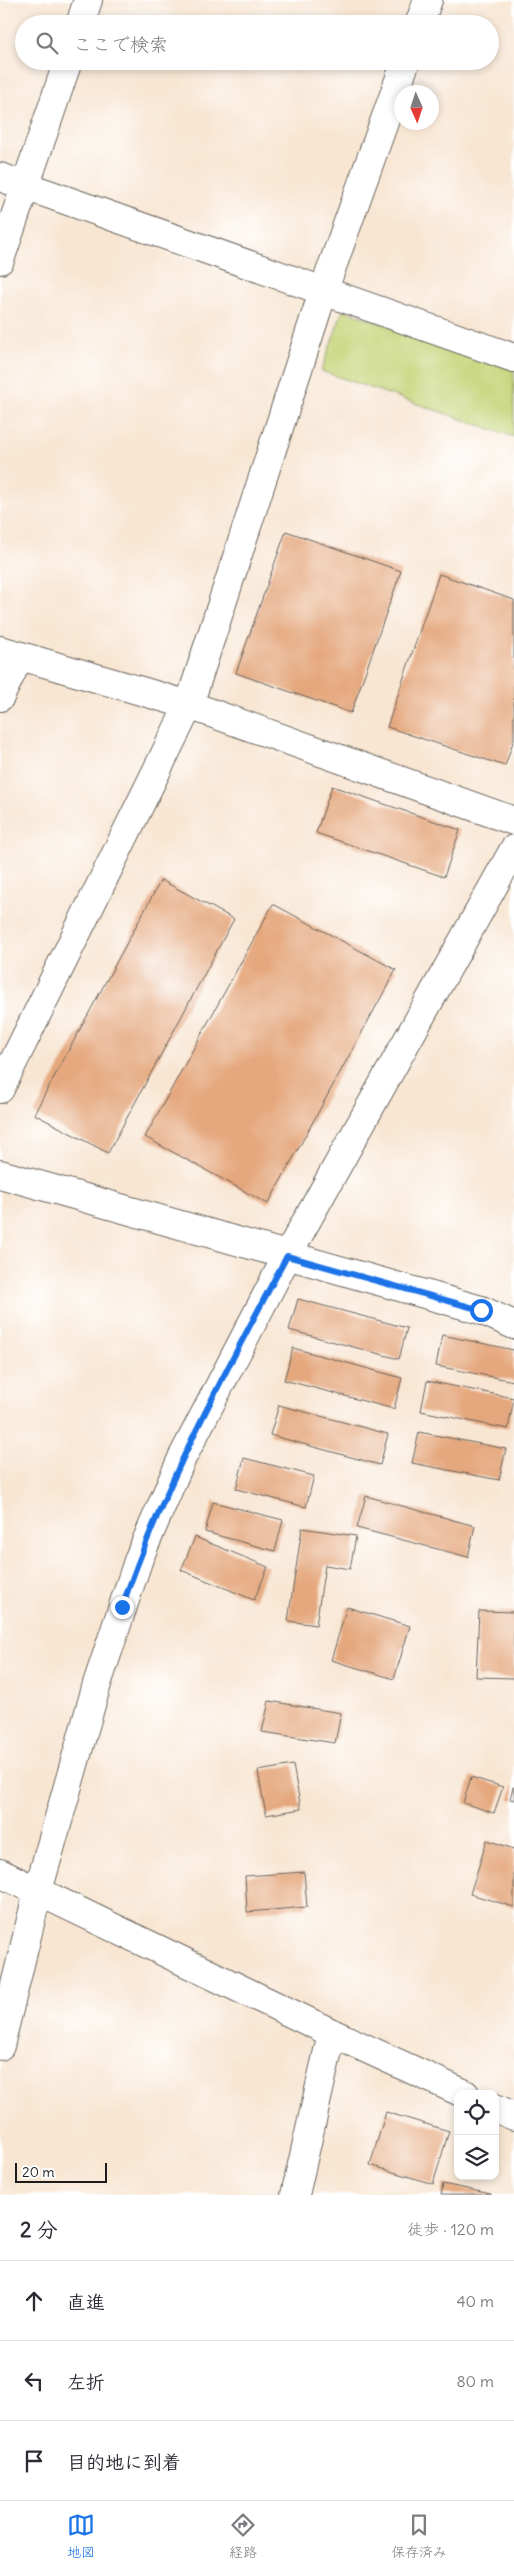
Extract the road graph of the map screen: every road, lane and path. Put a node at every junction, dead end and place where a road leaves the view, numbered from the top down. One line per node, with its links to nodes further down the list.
1 (88, 0): 3 (street)
2 (428, 0): 4 (street)
3 (83, 15)
4 (422, 15)
5 (65, 70): 8 (street)
6 (403, 70): 10 (street)
7 (0, 177): 8 (street)
8 (25, 185): 9 (street); 10 (street)
9 (0, 260)
10 (323, 292): 11 (street); 14 (street)
11 (514, 358)
12 (10, 654): 13 (street); 14 (street)
13 (0, 697)
14 (189, 705): 15 (street); 17 (street)
15 (514, 821)
16 (514, 849): 19 (street)
17 (0, 1089)
18 (0, 1174): 19 (street)
19 (287, 1256): 20 (street); 22 (street)
20 (514, 1325)
21 (0, 1874): 22 (street)
22 (38, 1891): 23 (street); 24 (street)
23 (332, 2033): 25 (street); 28 (street)
24 (0, 2046)
25 (455, 2090)
26 (499, 2110): 27 (street)
27 (514, 2116)
28 (295, 2195)

